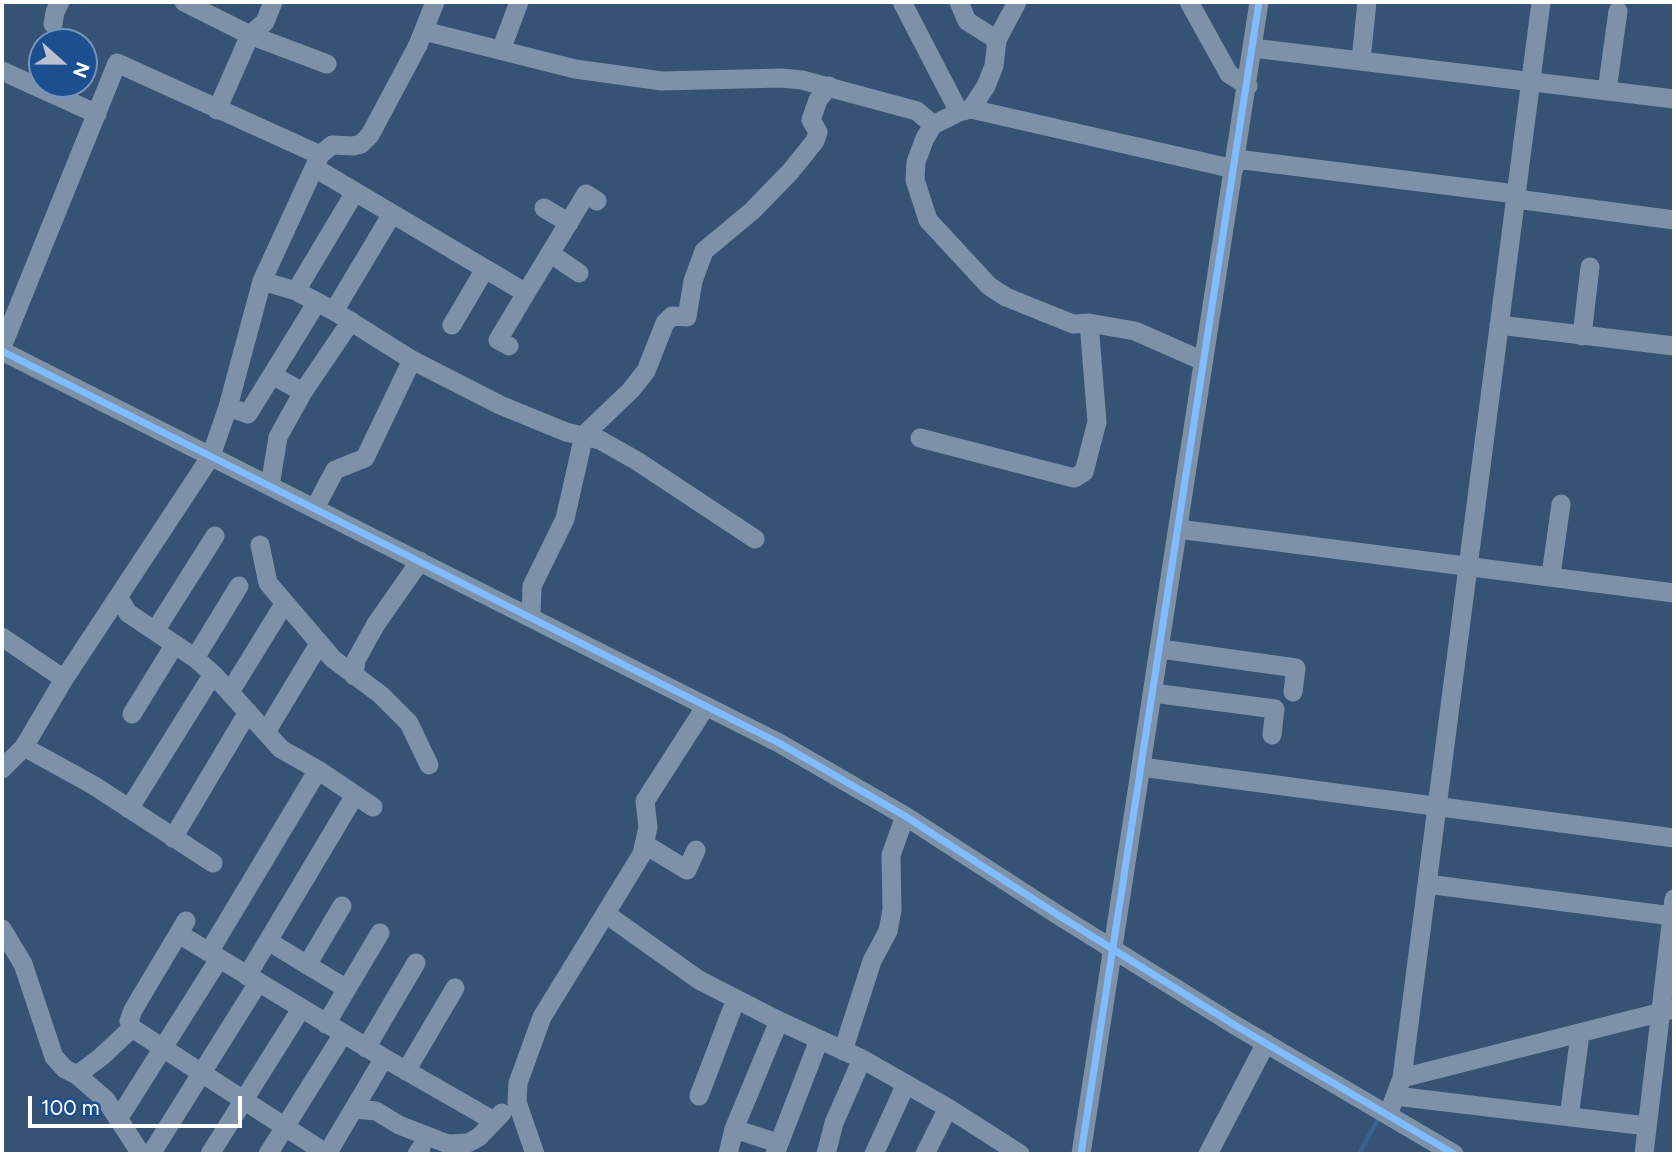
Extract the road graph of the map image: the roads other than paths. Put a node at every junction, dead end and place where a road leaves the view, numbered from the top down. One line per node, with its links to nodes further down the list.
1 (60, 2): 14 (street)
2 (184, 2): 16 (street)
3 (274, 2): 16 (street)
4 (435, 2): 15 (street)
5 (519, 2): 19 (street)
6 (902, 2): 29 (street)
7 (959, 2): 17 (street)
8 (1017, 2): 17 (street)
9 (1189, 2): 25 (street)
10 (1259, 2): 18 (street)
11 (1367, 2): 20 (street)
12 (1541, 2): 23 (street)
13 (1618, 11): 26 (street)
14 (52, 24)
15 (424, 31): 19 (street); 32 (street)
16 (250, 35): 21 (street); 28 (street)
17 (997, 40): 29 (street)
18 (1253, 47): 20 (street); 25 (street)
19 (501, 50): 24 (street)
20 (1361, 60): 23 (street)
21 (327, 64)
22 (2, 71): 30 (street)
23 (1531, 81): 26 (street); 35 (street)
24 (829, 86): 31 (street); 61 (street)
25 (1248, 86): 33 (street)
26 (1607, 91): 27 (street)
27 (1674, 99)
28 (217, 110): 30 (street); 32 (street)
29 (965, 111): 31 (street); 33 (street)
30 (97, 114): 55 (street)
31 (933, 125): 49 (street)
32 (317, 162): 34 (street); 45 (street)
33 (1235, 164): 35 (street); 57 (street)
34 (355, 192): 38 (street); 46 (street)
35 (1516, 196): 39 (street); 51 (street)
36 (597, 201): 40 (street)
37 (544, 208): 40 (street)
38 (392, 214): 43 (street); 48 (street)
39 (1674, 220)
40 (569, 223): 41 (street)
41 (551, 254): 44 (street); 47 (street)
42 (1590, 267): 52 (street)
43 (485, 270): 47 (street); 50 (street)
44 (579, 273)
45 (262, 281): 46 (street); 60 (street)
46 (296, 290): 48 (street)
47 (526, 293): 53 (street)
48 (334, 311): 56 (street); 58 (street); 59 (street)
49 (1089, 323): 57 (street); 62 (street)
50 (452, 325)
51 (1499, 325): 52 (street); 72 (street)
52 (1582, 336): 54 (street)
53 (509, 346)
54 (1674, 346)
55 (3, 355): 63 (street)
56 (412, 360): 61 (street); 66 (street)
57 (1203, 361): 67 (street)
58 (272, 375): 59 (street); 60 (street)
59 (303, 392): 64 (street)
60 (228, 407): 63 (street)
61 (584, 435): 69 (street); 78 (street)
62 (920, 438)
63 (211, 456): 64 (street); 76 (street)
64 (270, 486): 66 (street)
65 (1561, 504): 73 (street)
66 (316, 509): 71 (street)
67 (1178, 529): 72 (street); 83 (street)
68 (215, 536): 79 (street)
69 (755, 539)
70 (260, 545): 86 (street)
71 (420, 561): 78 (street); 86 (street)
72 (1468, 565): 73 (street); 103 (street)
73 (1552, 575): 75 (street)
74 (239, 586): 84 (street)
75 (1674, 593)
76 (119, 598): 79 (street); 87 (street)
77 (281, 609): 88 (street)
78 (531, 617): 91 (street)
79 (155, 631): 81 (street)
80 (2, 638): 87 (street)
81 (175, 644): 84 (street); 93 (street)
82 (316, 649): 94 (street)
83 (1161, 649): 89 (street); 90 (street)
84 (195, 658): 85 (street)
85 (214, 674): 88 (street); 104 (street)
86 (354, 676): 97 (street)
87 (64, 679): 96 (street)
88 (230, 692): 92 (street)
89 (1153, 692): 95 (street); 98 (street)
90 (1293, 692)
91 (706, 706): 105 (street); 108 (street)
92 (248, 712): 94 (street); 106 (street)
93 (132, 714)
94 (266, 732): 100 (street)
95 (1272, 735)
96 (24, 747): 99 (street); 104 (street)
97 (429, 765)
98 (1141, 768): 103 (street); 118 (street)
99 (2, 769)
100 (318, 770): 101 (street); 119 (street)
101 (355, 795): 102 (street); 117 (street)
102 (373, 807)
103 (1437, 807): 107 (street); 111 (street)
104 (129, 809): 106 (street)
105 (905, 816): 118 (street); 136 (street)
106 (173, 838): 110 (street)
107 (1674, 838)
108 (644, 844): 109 (street); 113 (street)
109 (696, 850)
110 (213, 863)
111 (1427, 884): 114 (street); 142 (street)
112 (342, 906): 121 (street)
113 (606, 914): 125 (street); 147 (street)
114 (1673, 915): 127 (street)
115 (2, 929): 141 (street)
116 (380, 933): 124 (street)
117 (268, 942): 121 (street); 122 (street)
118 (1114, 950): 133 (street); 169 (street)
119 (214, 955): 122 (street); 129 (street); 134 (street)
120 (416, 963): 135 (street)
121 (307, 965): 124 (street)
122 (253, 980): 126 (street); 140 (street)
123 (455, 988): 139 (street)
124 (347, 989): 130 (street)
125 (736, 999): 128 (street); 144 (street)
126 (301, 1009): 130 (street); 146 (street)
127 (1667, 1010): 142 (street); 154 (street)
128 (779, 1021): 131 (street); 156 (street)
129 (132, 1028): 134 (street); 141 (street)
130 (334, 1029): 135 (street); 155 (street)
131 (819, 1040): 136 (street); 157 (street)
132 (1580, 1042): 152 (street)
133 (1266, 1044): 151 (street); 170 (street)
134 (162, 1048): 140 (street); 150 (street)
135 (366, 1048): 137 (street)
136 (843, 1051): 138 (street)
137 (384, 1058): 139 (street); 149 (street)
138 (862, 1059): 143 (street); 165 (street)
139 (406, 1071): 153 (street)
140 (201, 1073): 146 (street); 159 (street)
141 (77, 1075): 158 (street)
142 (1402, 1077): 145 (street)
143 (906, 1084): 148 (street); 166 (street)
144 (699, 1096)
145 (1395, 1096): 151 (street); 152 (street)
146 (244, 1101): 155 (street); 160 (street)
147 (517, 1101): 153 (street); 163 (street)
148 (948, 1108): 167 (street); 168 (street)
149 (355, 1109): 153 (street); 162 (street)
150 (122, 1113)
151 (1388, 1115): 171 (street)
152 (1569, 1117): 154 (street)
153 (494, 1121)
154 (1647, 1126): 172 (street)
155 (284, 1127): 161 (street); 162 (street)
156 (734, 1129): 157 (street); 164 (street)
157 (777, 1149)
158 (141, 1154)
159 (151, 1154)
160 (210, 1154)
161 (268, 1154)
162 (327, 1154)
163 (535, 1154)
164 (728, 1154)
165 (826, 1154)
166 (874, 1154)
167 (925, 1154)
168 (1020, 1154)
169 (1081, 1154)
170 (1208, 1154)
171 (1454, 1154)
172 (1644, 1154)

